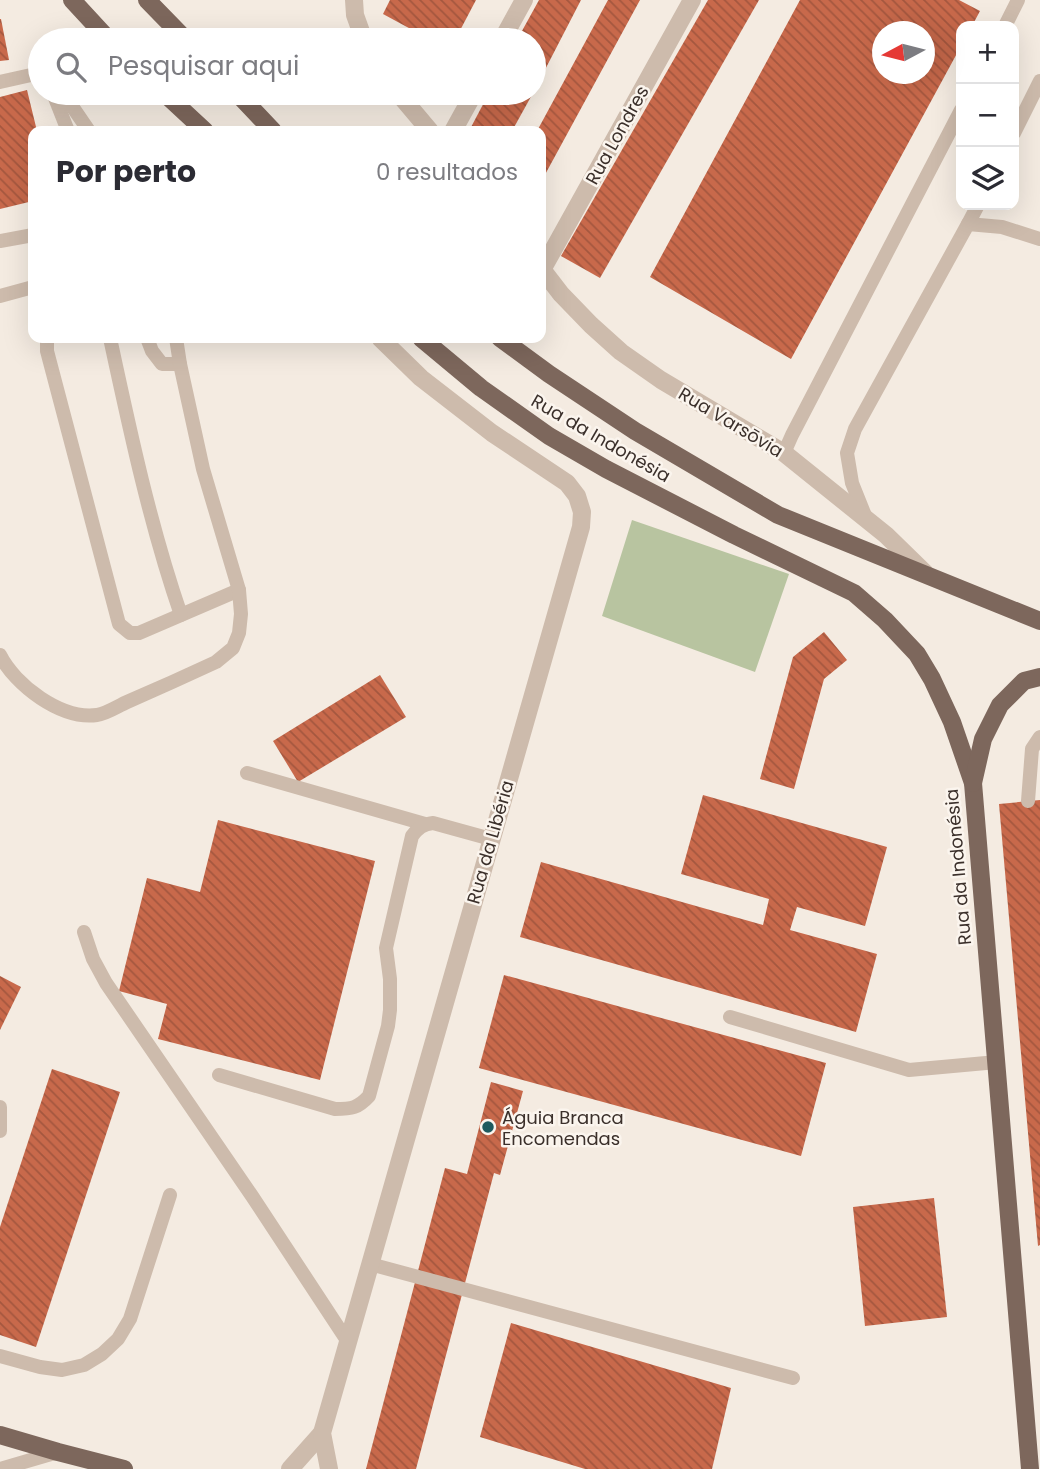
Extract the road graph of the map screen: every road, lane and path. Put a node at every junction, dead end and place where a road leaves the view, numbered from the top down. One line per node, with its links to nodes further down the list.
1 (72, 0): 8 (main road)
2 (147, 0): 9 (main road)
3 (354, 0): 10 (street)
4 (524, 0): 11 (street)
5 (692, 0): 34 (street, Rua Londres)
6 (1018, 0): 7 (lane)
7 (1008, 21)
8 (97, 28)
9 (174, 28)
10 (360, 28)
11 (509, 28)
12 (28, 76): 14 (lane)
13 (1040, 80): 22 (lane)
14 (0, 82)
15 (58, 105): 23 (lane)
16 (71, 105): 24 (lane)
17 (174, 105): 25 (main road)
18 (248, 105): 26 (main road)
19 (408, 105): 27 (street)
20 (467, 105): 28 (street)
21 (956, 120): 46 (lane)
22 (1019, 123)
23 (66, 126)
24 (86, 126)
25 (193, 126)
26 (267, 126)
27 (426, 126)
28 (456, 126)
29 (975, 210): 30 (lane)
30 (968, 224): 32 (lane); 47 (lane)
31 (28, 236): 33 (lane)
32 (1040, 239)
33 (0, 241)
34 (546, 262)
35 (546, 274): 46 (street, Rua Varsōvia)
36 (28, 288): 37 (lane)
37 (0, 296)
38 (47, 343): 50 (lane)
39 (111, 343): 50 (lane)
40 (149, 343): 45 (lane)
41 (177, 343): 45 (lane)
42 (385, 343): 59 (street, Rua da Libéria)
43 (427, 343): 56 (main road, Rua da Indonésia)
44 (507, 343): 48 (main road, Rua da Indonésia)
45 (180, 363): 49 (lane)
46 (784, 453): 47 (street, Rua Varsōvia)
47 (867, 519): 48 (street, Rua Varsōvia)
48 (925, 573): 51 (main road, Rua da Indonésia)
49 (239, 590): 50 (lane); 52 (lane)
50 (181, 615)
51 (1040, 621)
52 (0, 655)
53 (1040, 677): 56 (main road)
54 (1040, 737): 57 (lane)
55 (247, 773): 58 (lane)
56 (973, 783): 62 (main road, Rua da Indonésia)
57 (1028, 801)
58 (425, 824): 59 (lane); 63 (lane)
59 (491, 839): 67 (street, Rua da Libéria)
60 (84, 932): 68 (lane)
61 (730, 1017): 62 (lane)
62 (997, 1062): 78 (main road, Rua da Indonésia)
63 (219, 1075)
64 (0, 1107): 65 (lane)
65 (0, 1131)
66 (170, 1195): 69 (lane)
67 (370, 1264): 68 (street, Rua da Libéria); 70 (lane)
68 (348, 1342): 71 (street, Rua da Libéria)
69 (0, 1356)
70 (793, 1378)
71 (323, 1433): 76 (street, Rua da Libéria); 77 (street, Rua da Libéria)
72 (0, 1435): 73 (main road)
73 (58, 1452): 74 (lane); 75 (main road)
74 (0, 1469)
75 (124, 1469)
76 (290, 1469)
77 (329, 1469)
78 (1030, 1469)

